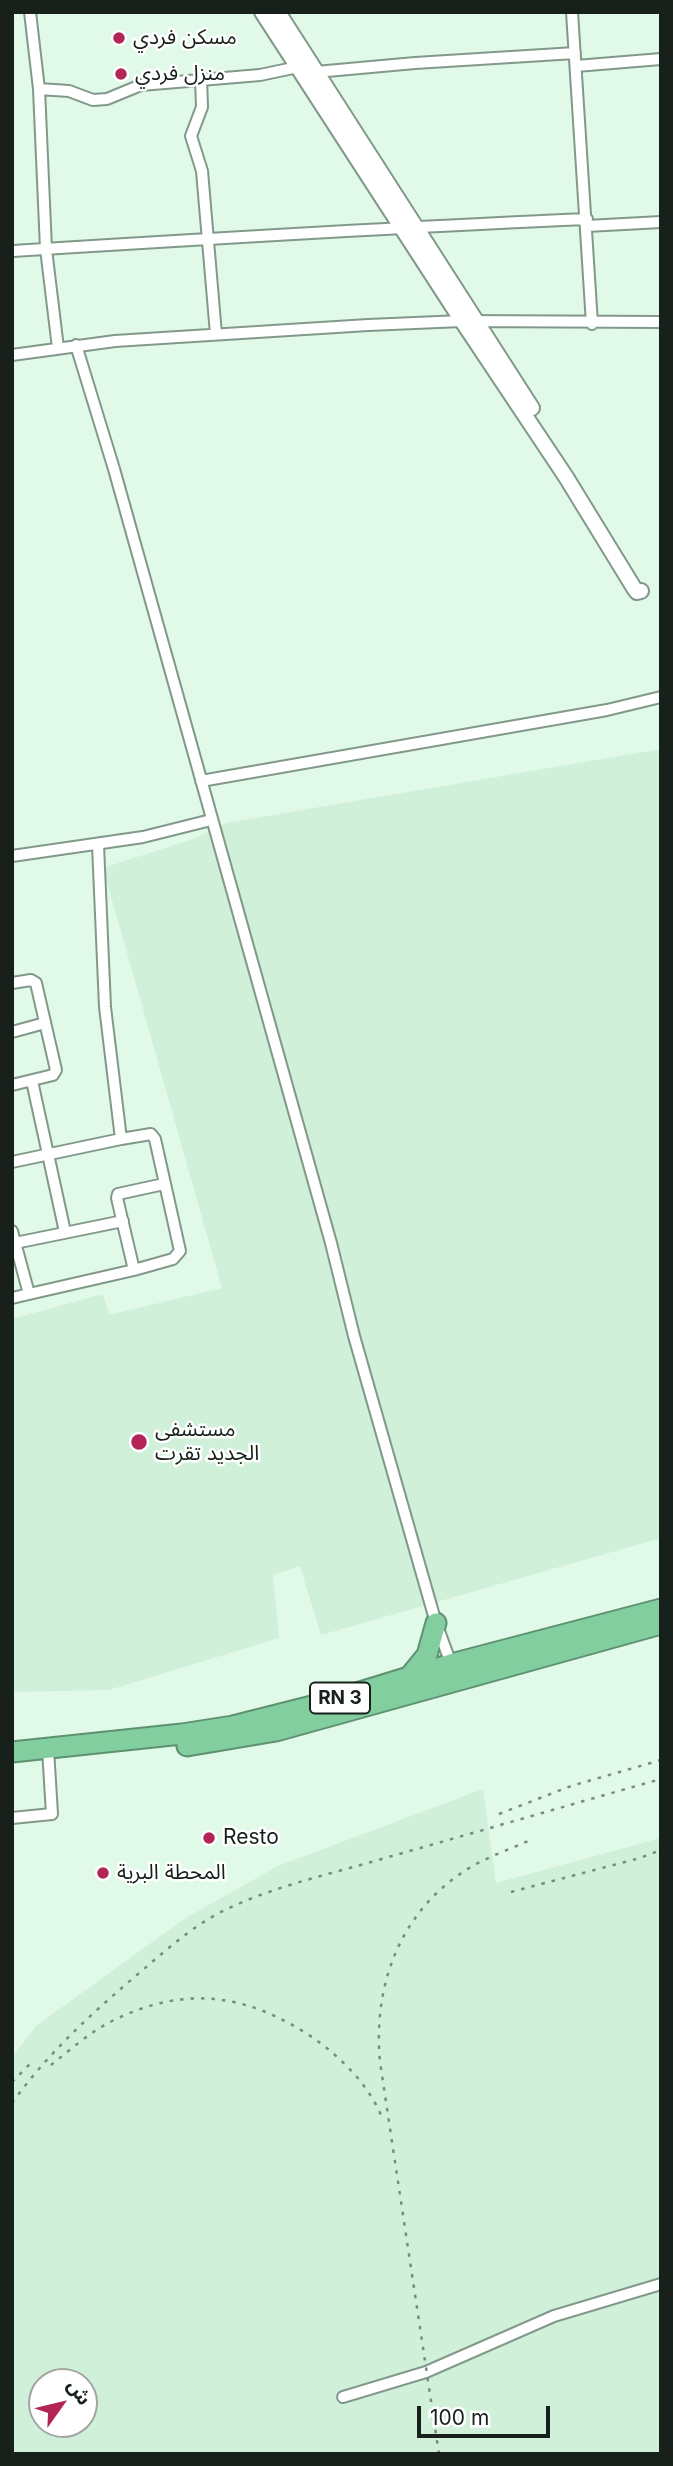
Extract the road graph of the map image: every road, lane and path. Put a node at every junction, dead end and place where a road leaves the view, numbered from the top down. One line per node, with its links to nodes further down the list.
1 (30, 12): 11 (street)
2 (262, 12): 8 (street)
3 (278, 12): 9 (street)
4 (572, 12): 5 (street)
5 (575, 53): 7 (street); 9 (street)
6 (661, 59): 7 (street)
7 (576, 66): 13 (street)
8 (298, 67): 10 (street); 14 (street)
9 (316, 72): 14 (street)
10 (201, 78): 11 (street); 15 (street)
11 (39, 89): 16 (street)
12 (661, 222): 13 (street)
13 (587, 223): 14 (street); 20 (street)
14 (407, 226): 15 (street); 18 (street)
15 (209, 240): 16 (street); 21 (street)
16 (46, 248): 17 (street); 23 (street)
17 (12, 251)
18 (470, 322): 18 (street); 20 (street); 21 (street)
19 (661, 322): 20 (street)
20 (592, 324)
21 (216, 334): 22 (street)
22 (76, 345): 23 (street); 26 (street)
23 (58, 348): 24 (street)
24 (12, 355)
25 (661, 696): 26 (street)
26 (201, 782): 27 (street)
27 (211, 820): 28 (street); 46 (street)
28 (97, 845): 29 (street); 35 (street)
29 (12, 856)
30 (12, 983): 31 (street)
31 (45, 1023): 32 (street); 33 (street)
32 (12, 1032)
33 (32, 1081): 34 (street); 36 (street)
34 (12, 1084)
35 (121, 1139): 36 (street); 38 (street)
36 (47, 1154): 37 (street); 40 (street)
37 (12, 1162)
38 (164, 1184): 39 (street); 42 (street)
39 (123, 1221): 40 (street); 42 (street)
40 (65, 1232): 41 (street)
41 (14, 1237): 43 (street)
42 (134, 1270): 43 (street)
43 (29, 1294): 44 (street)
44 (12, 1298)
45 (661, 1609): 48 (highway, RN 3)
46 (436, 1623): 48 (street); 49 (highway)
47 (661, 1624): 48 (highway, RN 3)
48 (454, 1673): 49 (highway, RN 3); 51 (highway, RN 3)
49 (408, 1678): 51 (highway, RN 3)
50 (12, 1752): 51 (highway, RN 3)
51 (48, 1754): 52 (highway, RN 3); 53 (street)
52 (12, 1763)
53 (12, 1818)
54 (661, 2284): 55 (street)
55 (343, 2396)

